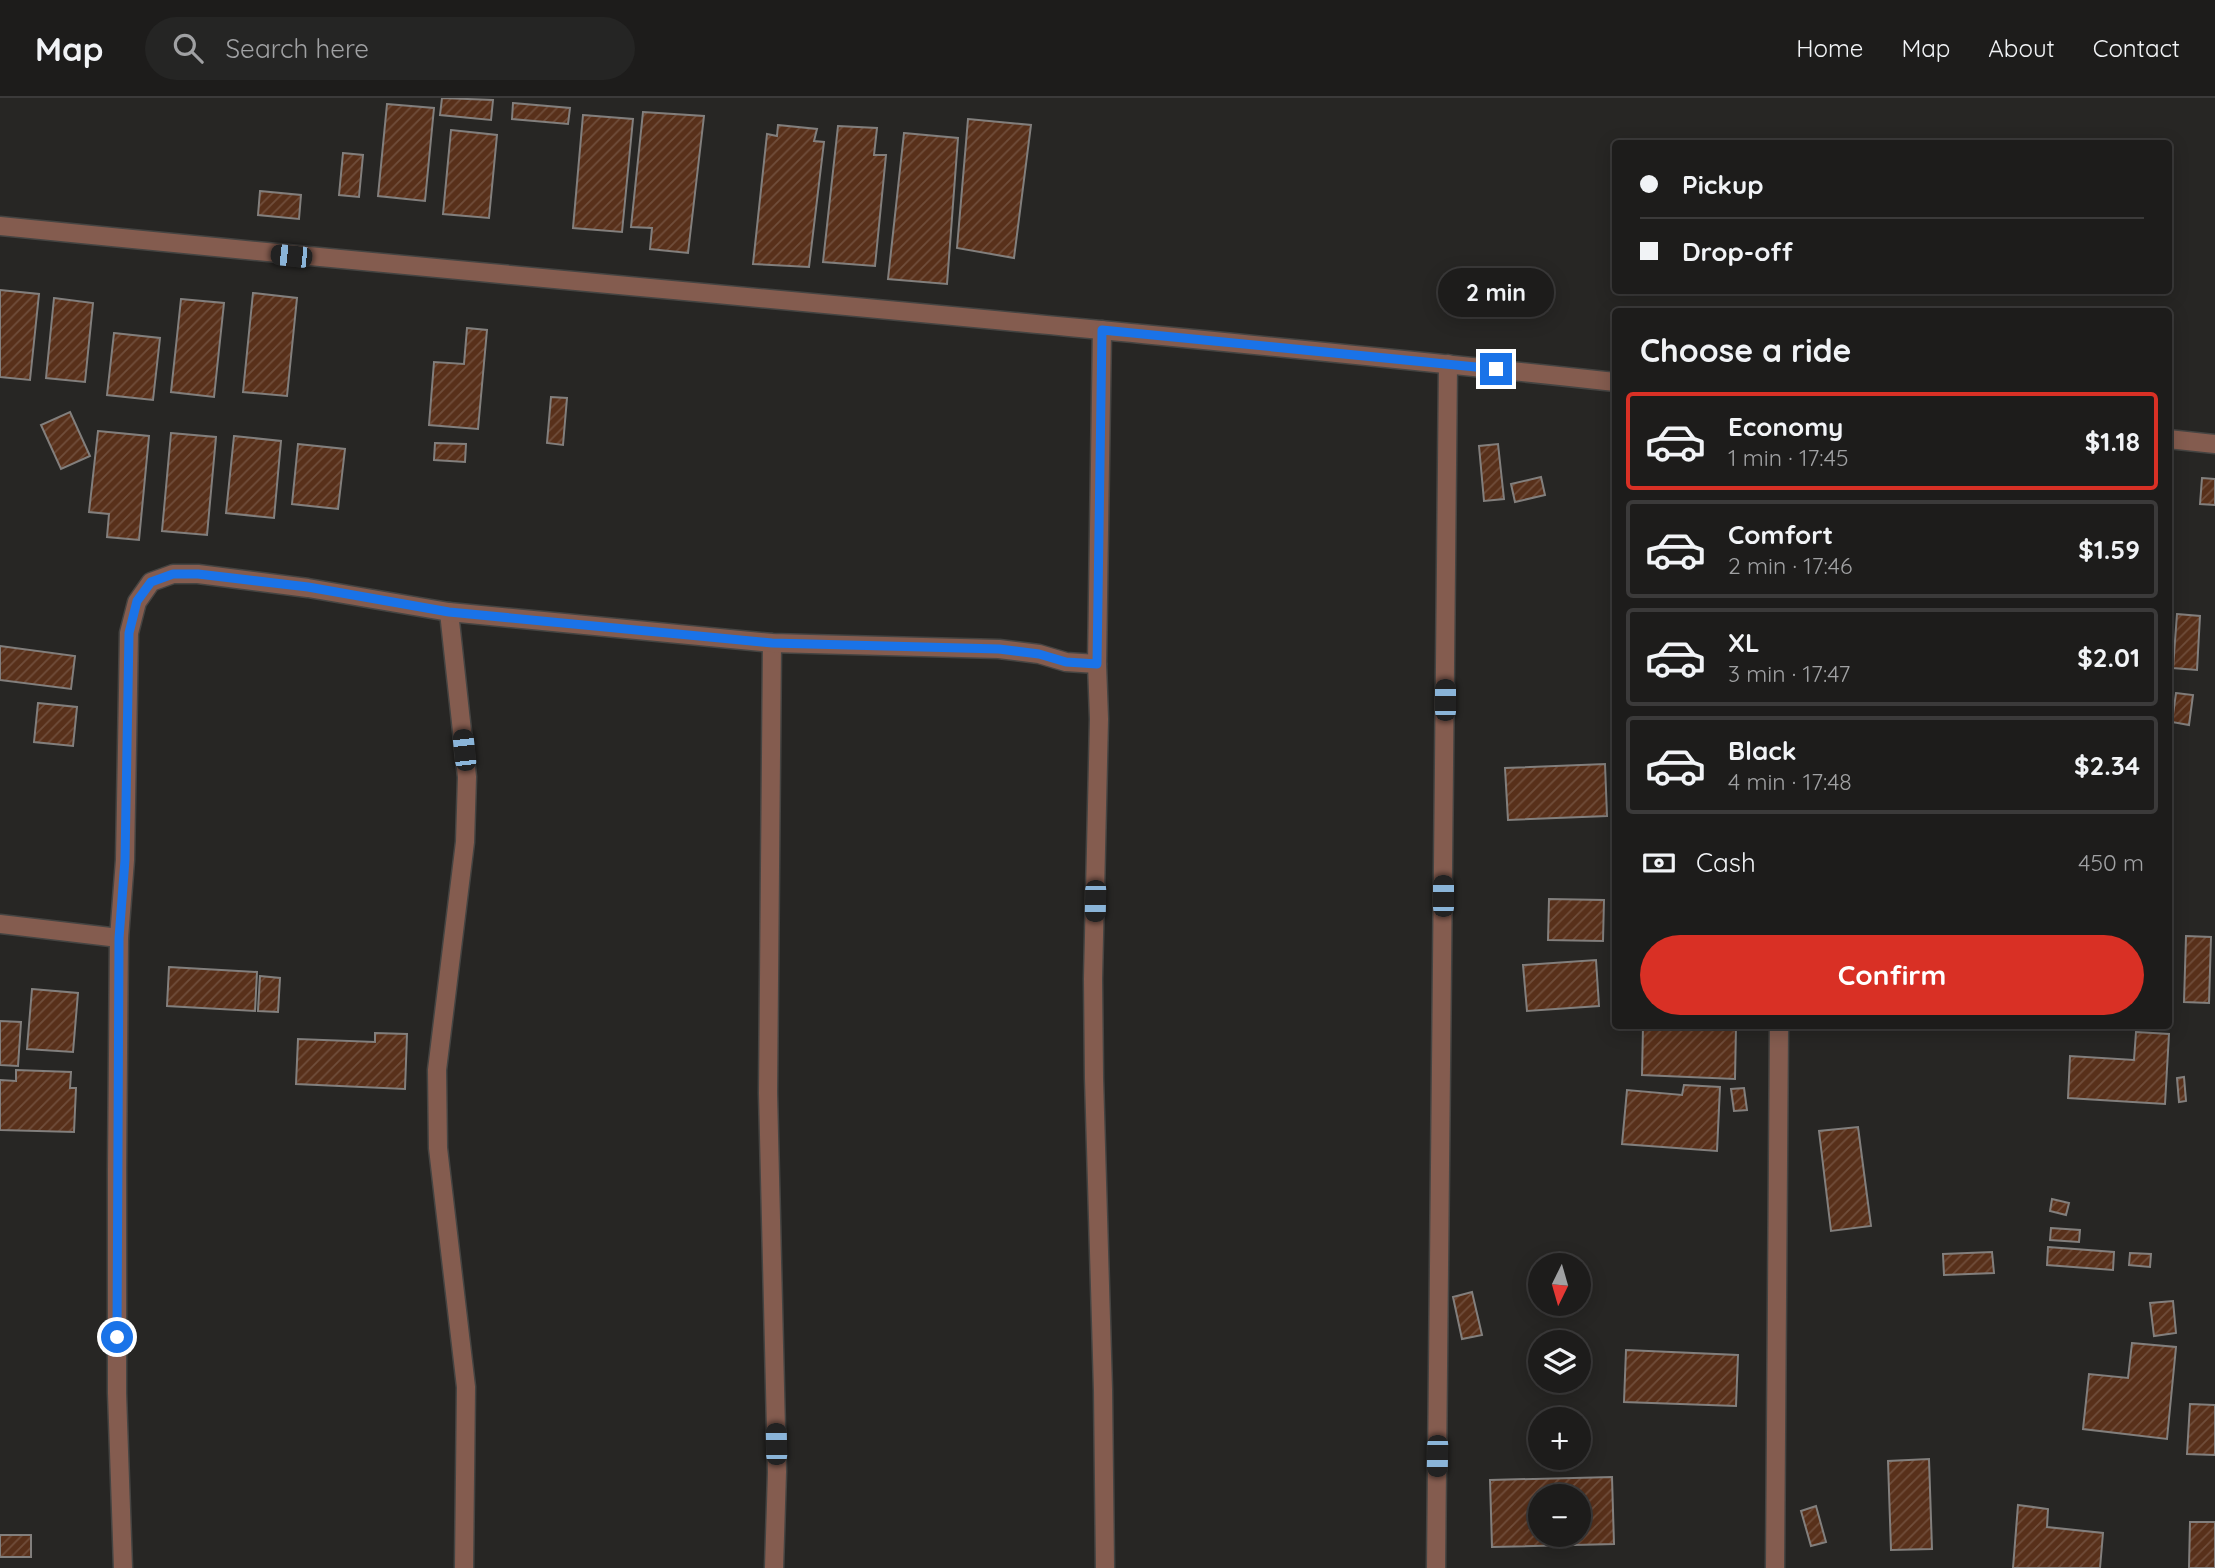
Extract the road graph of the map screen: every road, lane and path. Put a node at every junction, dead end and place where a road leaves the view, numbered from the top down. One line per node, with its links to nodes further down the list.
1 (0, 226): 2 (street)
2 (1102, 330): 3 (street); 9 (street)
3 (1448, 364): 4 (street); 17 (street)
4 (1612, 382)
5 (2172, 439): 6 (street)
6 (2215, 444)
7 (449, 612): 8 (street); 11 (street); 14 (street)
8 (772, 643): 9 (street); 15 (street)
9 (1097, 664): 16 (street)
10 (0, 924): 11 (street)
11 (119, 938): 13 (street)
12 (1779, 1029): 18 (street)
13 (123, 1568)
14 (464, 1568)
15 (774, 1568)
16 (1105, 1568)
17 (1436, 1568)
18 (1775, 1568)

